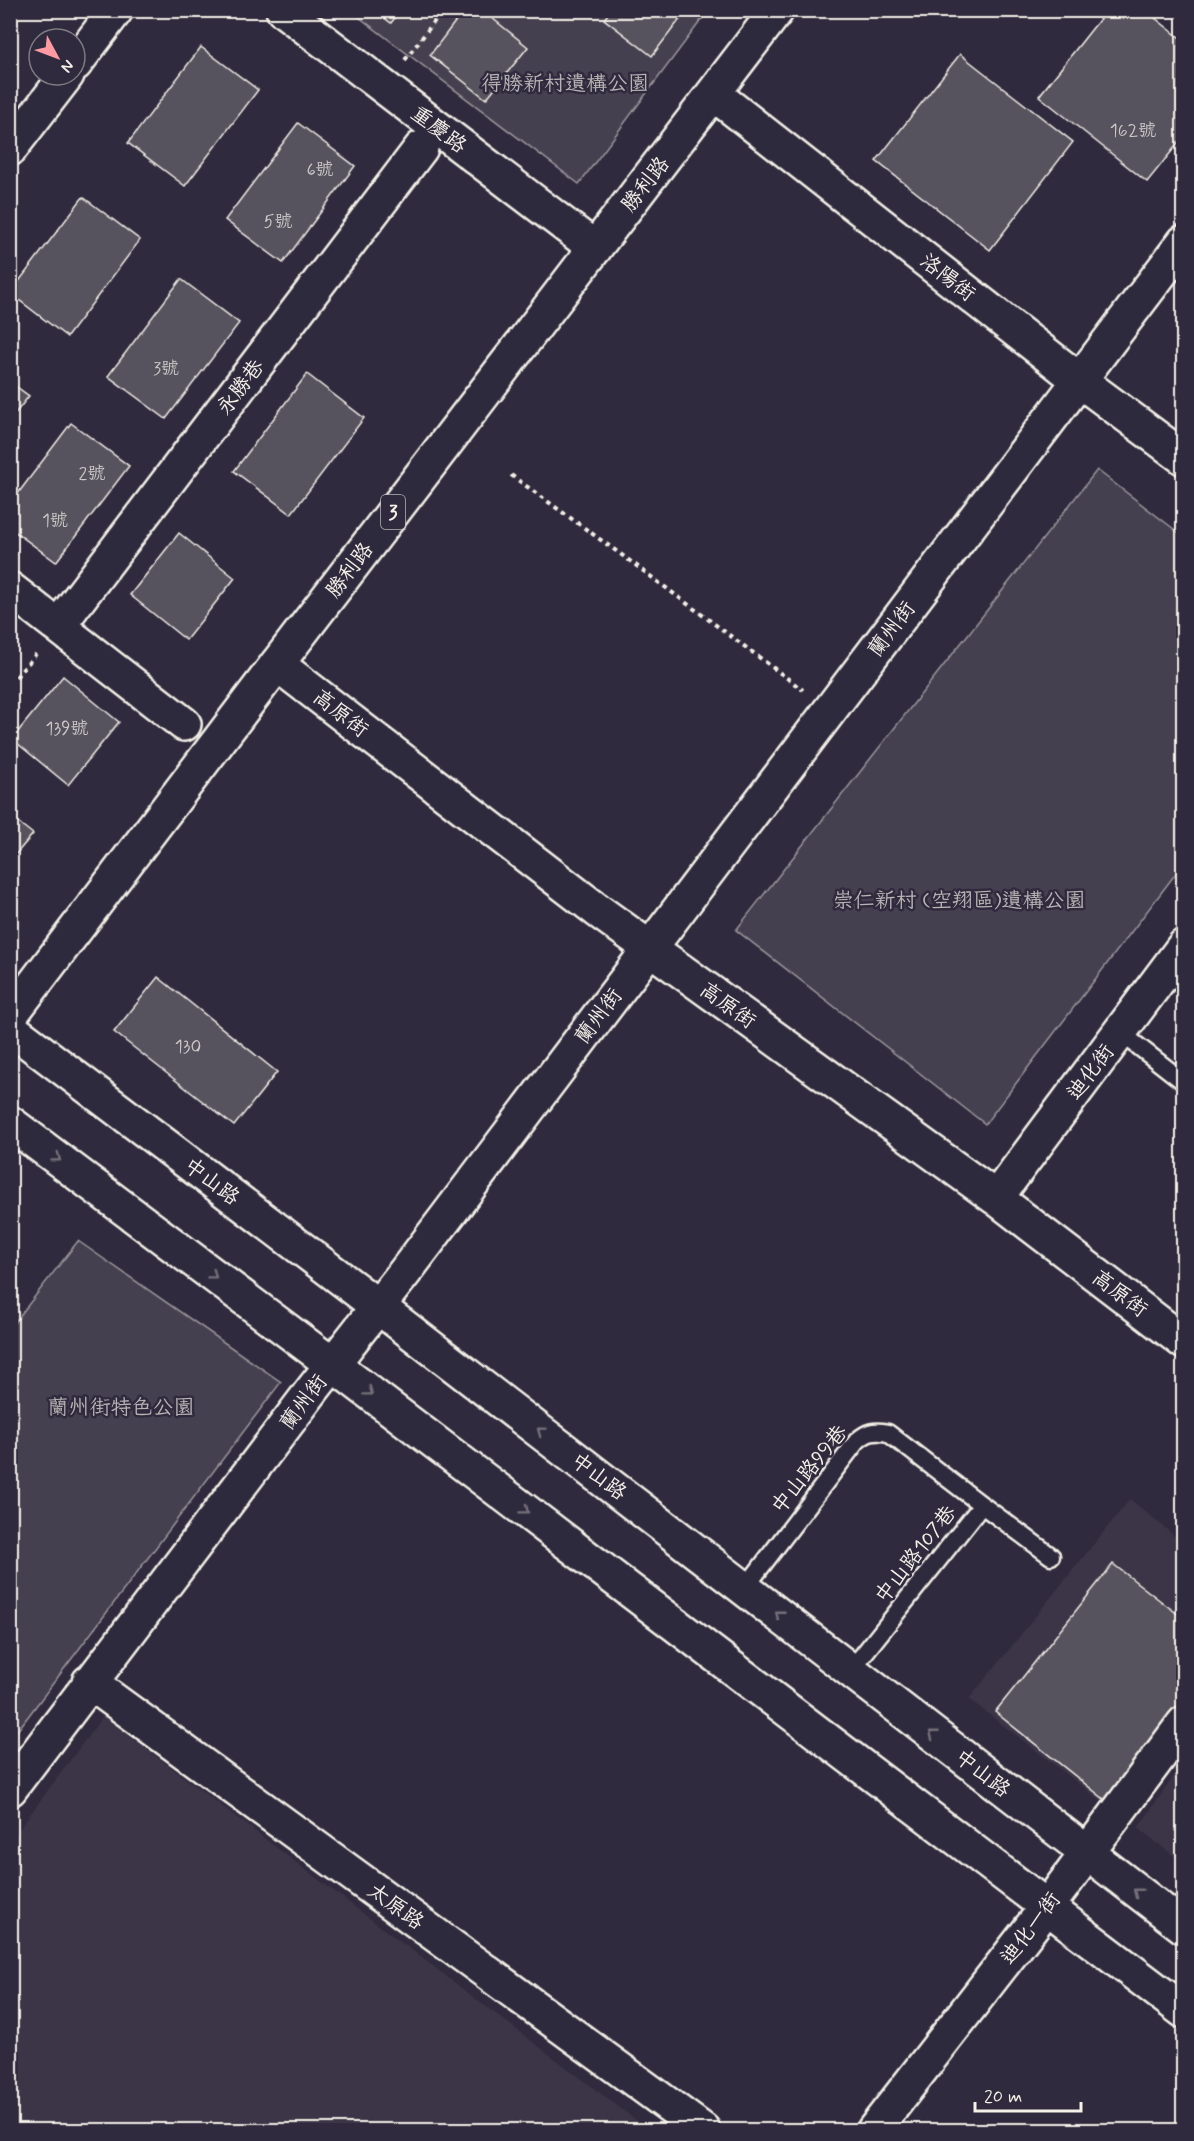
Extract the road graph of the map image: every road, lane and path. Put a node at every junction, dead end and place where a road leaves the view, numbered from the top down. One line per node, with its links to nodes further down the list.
1 (116, 10): 5 (street)
2 (283, 10): 12 (street, 重慶路)
3 (443, 10): 6 (path)
4 (777, 10): 8 (street, 勝利路 / 3)
5 (87, 48)
6 (402, 63)
7 (58, 87): 10 (street)
8 (714, 94): 12 (street, 勝利路 / 3); 13 (street, 洛陽街)
9 (421, 148): 17 (street, 永勝巷)
10 (10, 149)
11 (1184, 242): 13 (street, 蘭州街)
12 (595, 248): 18 (street, 勝利路 / 3)
13 (1079, 380): 14 (street, 洛陽街); 22 (street, 蘭州街)
14 (1184, 458)
15 (511, 475): 19 (path)
16 (10, 589): 17 (street)
17 (59, 625): 20 (street)
18 (277, 664): 22 (street, 高原街); 23 (street, 勝利路 / 3)
19 (811, 696)
20 (184, 724)
21 (1184, 946): 25 (street, 迪化街)
22 (650, 949): 28 (street, 高原街); 29 (street, 蘭州街)
23 (10, 1016)
24 (10, 1028): 29 (street, 中山路)
25 (1120, 1032): 26 (lane); 28 (street, 迪化街)
26 (1184, 1082)
27 (10, 1123): 31 (street, one-way to 31)
28 (996, 1198): 30 (street, 高原街)
29 (378, 1306): 31 (street, 蘭州街); 34 (street, 中山路, one-way to 29)
30 (1184, 1342)
31 (332, 1364): 36 (street, 蘭州街); 40 (street, one-way to 40)
32 (982, 1504): 33 (lane, 中山路107巷); 34 (lane, 中山路99巷); 35 (lane, 中山路107巷)
33 (1051, 1557)
34 (745, 1588): 35 (street, 中山路, one-way to 34)
35 (851, 1670): 39 (street, 中山路, one-way to 35)
36 (89, 1682): 38 (street, 蘭州街); 43 (street, 太原路)
37 (1184, 1723): 39 (street, 迪化一街)
38 (10, 1789)
39 (1086, 1853): 40 (street, 迪化一街); 41 (street, 中山路, one-way to 39)
40 (1047, 1907): 42 (street); 44 (street, 迪化一街)
41 (1184, 1927)
42 (1184, 2011)
43 (703, 2130)
44 (874, 2130)

